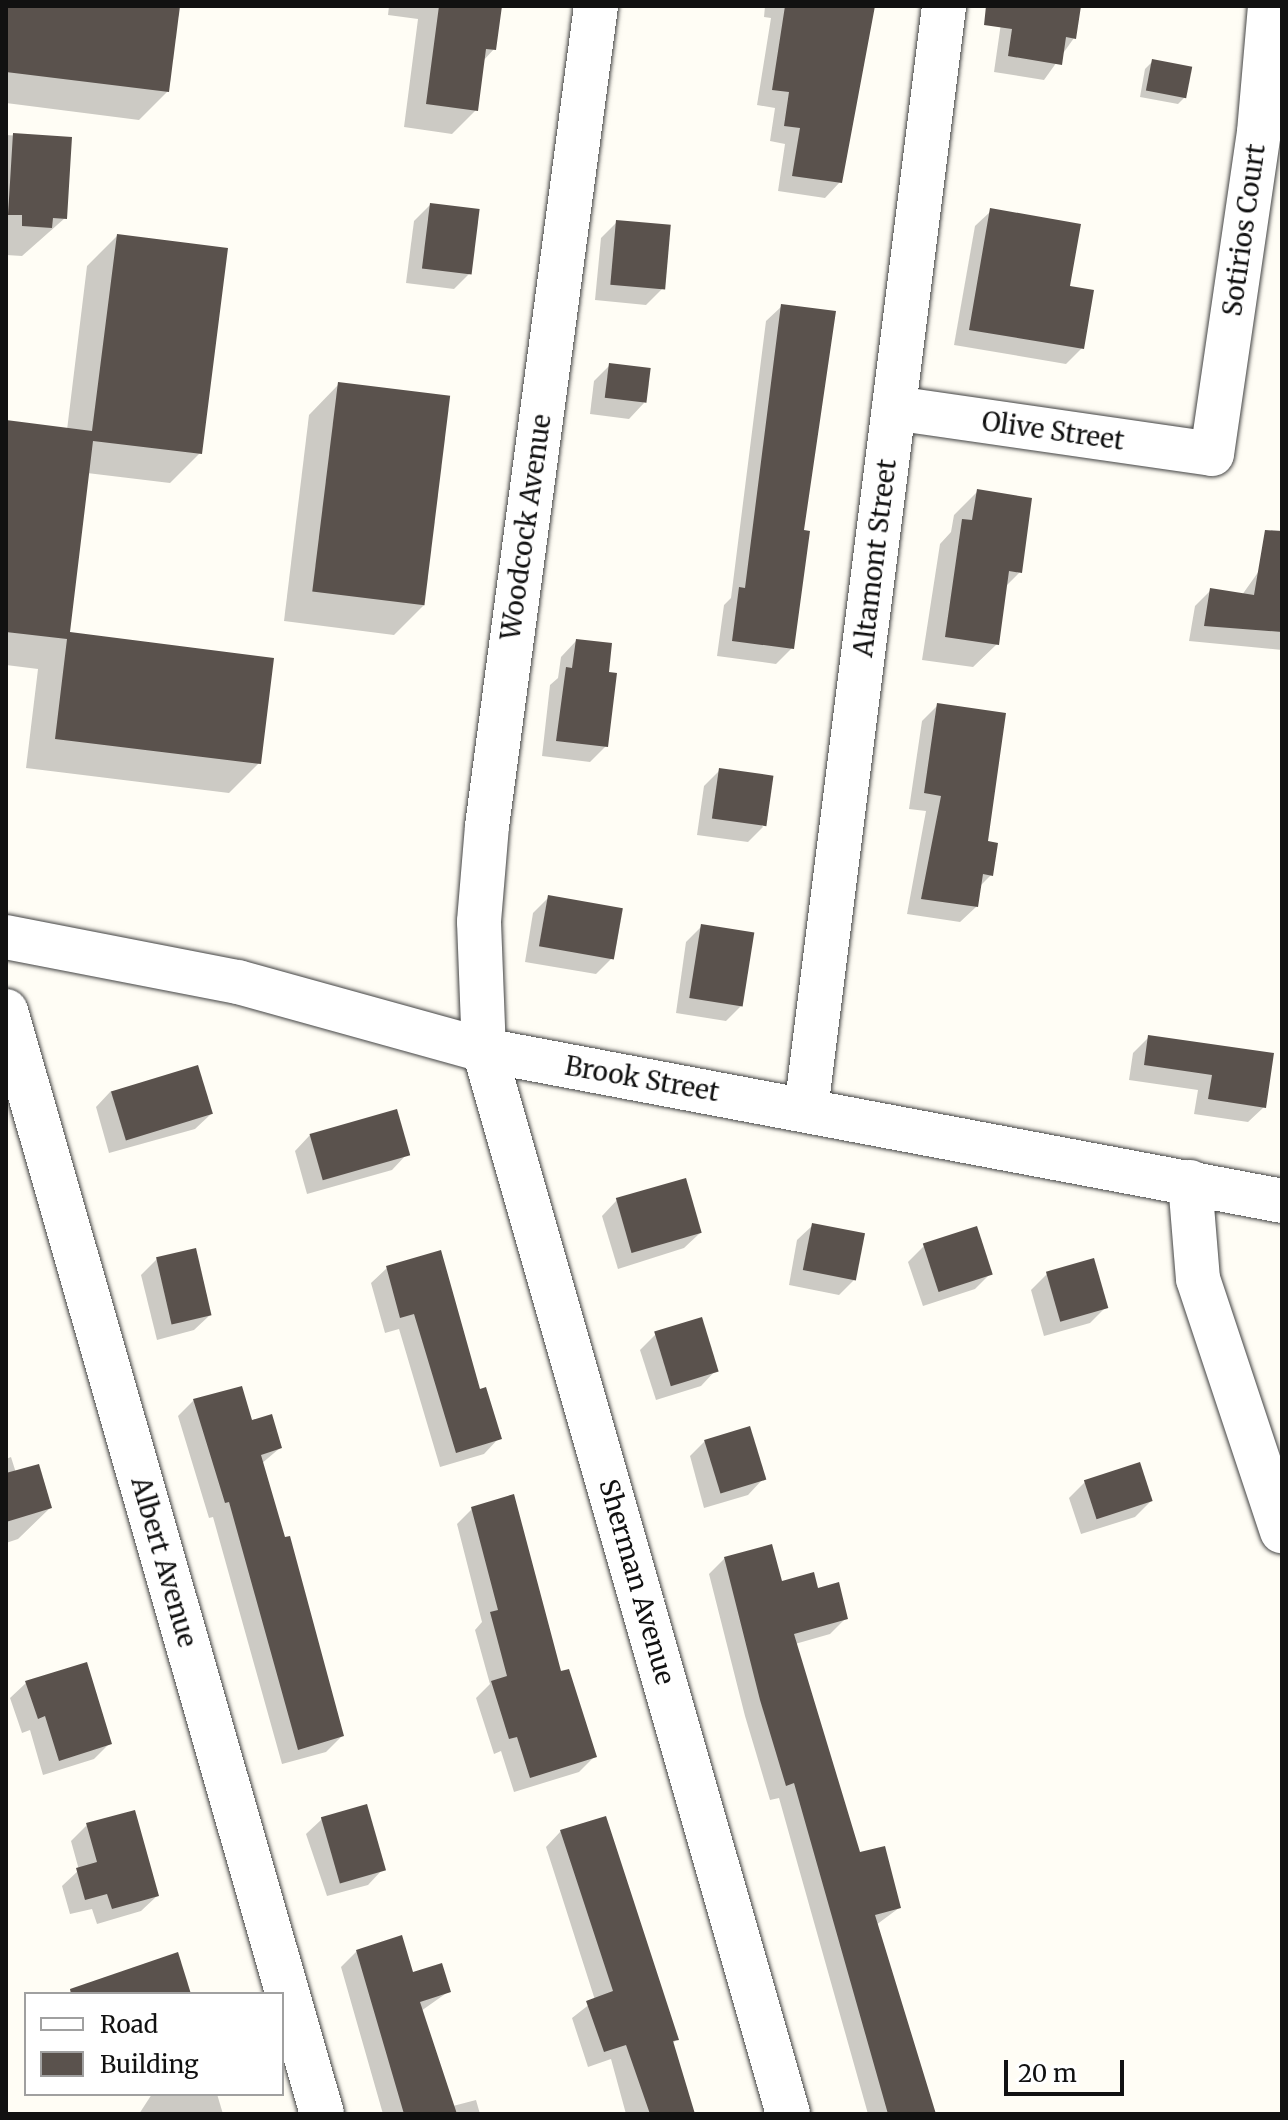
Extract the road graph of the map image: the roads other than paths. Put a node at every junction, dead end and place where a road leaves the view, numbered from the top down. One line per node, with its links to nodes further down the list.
1 (596, 6): 8 (street, Woodcock Avenue)
2 (944, 6): 4 (street, Altamont Street)
3 (1270, 6): 5 (street, Sotirios Court)
4 (894, 408): 5 (street, Olive Street); 9 (street, Altamont Street)
5 (1212, 454)
6 (6, 937): 8 (street, Brook Street)
7 (6, 1011): 13 (street, Albert Avenue)
8 (484, 1050): 9 (street, Brook Street); 14 (street, Sherman Avenue)
9 (806, 1110): 10 (street, Brook Street)
10 (1190, 1182): 11 (street, Brook Street); 12 (street)
11 (1282, 1201)
12 (1282, 1531)
13 (322, 2114)
14 (788, 2114)

